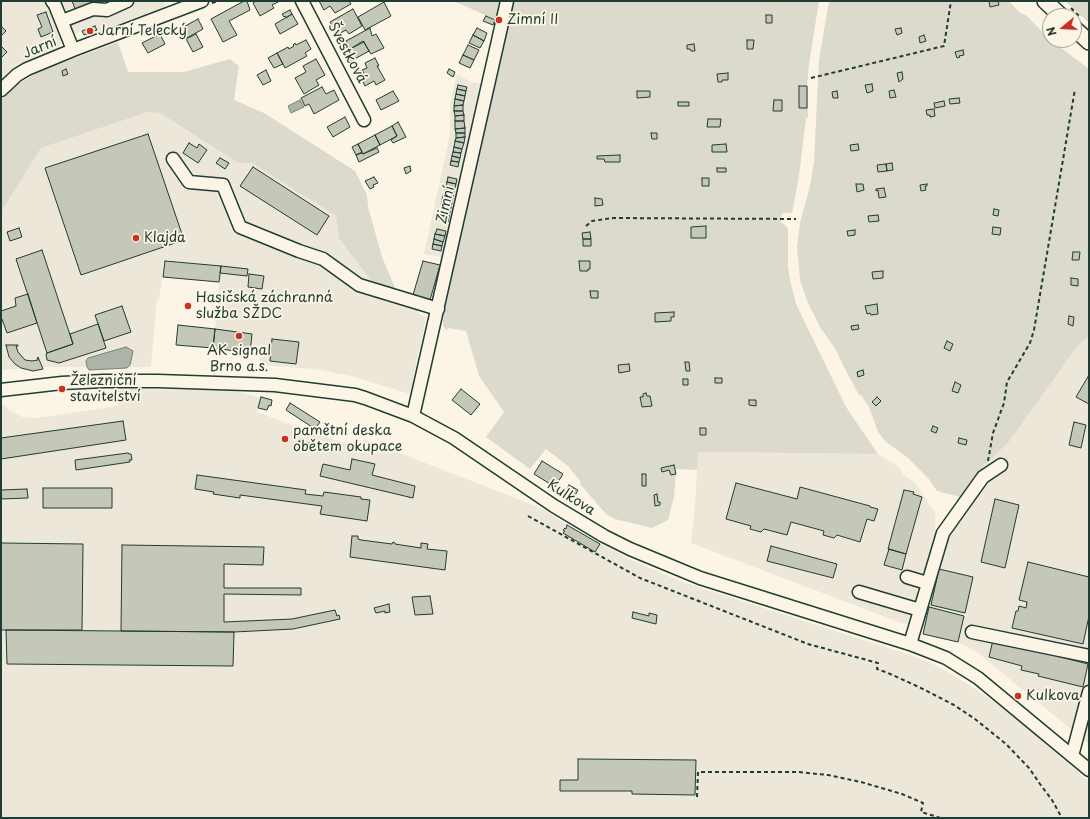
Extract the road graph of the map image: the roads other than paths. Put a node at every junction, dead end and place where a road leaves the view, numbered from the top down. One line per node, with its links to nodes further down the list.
1 (52, 1): 8 (street, Jarní)
2 (127, 1): 8 (street)
3 (202, 1): 11 (street, Jarní)
4 (302, 1): 13 (street, Švestková)
5 (507, 1): 15 (street, Zimní)
6 (1045, 1): 7 (main road)
7 (1058, 8)
8 (62, 22): 11 (street, Jarní)
9 (1082, 30): 10 (main road)
10 (1089, 42)
11 (73, 50): 12 (street, Jarní)
12 (1, 90)
13 (364, 120)
14 (173, 159): 15 (street)
15 (438, 309): 17 (street, Zimní)
16 (1, 390): 17 (street, Kulkova)
17 (413, 416): 24 (street, Kulkova)
18 (1000, 464): 20 (street)
19 (907, 577): 20 (street)
20 (927, 583): 22 (street)
21 (860, 592): 22 (street)
22 (920, 610): 24 (street)
23 (972, 632): 25 (street)
24 (910, 644): 27 (street, Kulkova)
25 (1089, 656)
26 (1089, 692): 27 (street)
27 (1072, 756): 28 (street, Kulkova)
28 (1089, 770)

